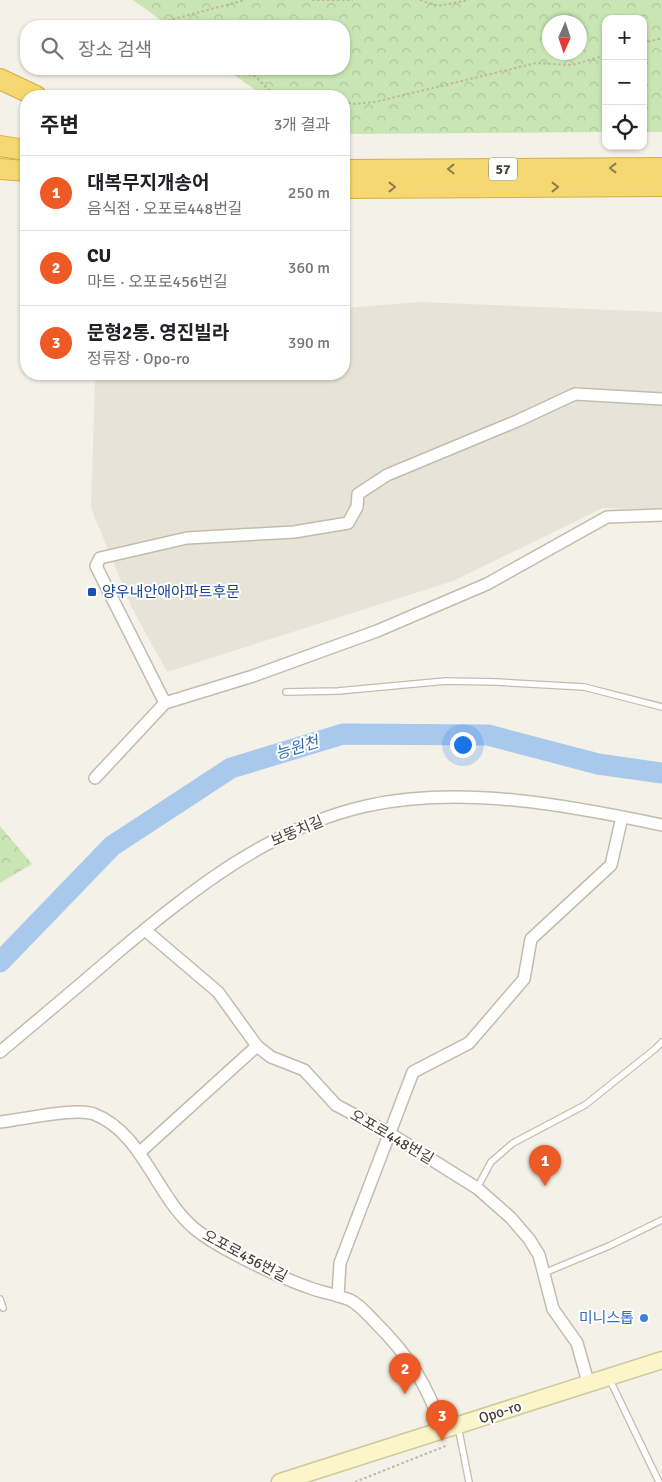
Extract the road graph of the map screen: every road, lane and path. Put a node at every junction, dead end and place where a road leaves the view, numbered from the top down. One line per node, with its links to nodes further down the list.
1 (245, 0): 6 (path)
2 (312, 0): 3 (path)
3 (352, 0)
4 (420, 0): 5 (path)
5 (469, 0)
6 (170, 20)
7 (662, 38): 8 (path)
8 (647, 42)
9 (602, 56): 14 (path)
10 (249, 75): 13 (path)
11 (0, 79): 12 (highway)
12 (23, 90)
13 (269, 90)
14 (350, 103)
15 (0, 146): 16 (highway)
16 (20, 149)
17 (662, 168): 19 (highway, 57, one-way to 19)
18 (0, 169): 20 (highway)
19 (350, 170)
20 (20, 171)
21 (662, 186): 22 (highway, 57, one-way to 21)
22 (350, 188)
23 (662, 399): 26 (street)
24 (662, 516): 26 (street)
25 (286, 692): 27 (lane)
26 (165, 703): 28 (street)
27 (662, 707)
28 (95, 778)
29 (622, 817): 30 (street, 보뚱치길); 31 (street, 보뚱치길); 36 (street)
30 (662, 825)
31 (145, 930): 33 (street, 오포로448번길); 34 (street, 보뚱치길)
32 (662, 1042): 38 (lane)
33 (256, 1046): 36 (street, 오포로448번길); 37 (street)
34 (0, 1052)
35 (0, 1122): 37 (street, 오포로456번길)
36 (389, 1133): 38 (street, 오포로448번길); 41 (street)
37 (140, 1152): 41 (street, 오포로456번길)
38 (477, 1188): 40 (street, 오포로448번길)
39 (662, 1220): 40 (lane)
40 (544, 1273): 46 (street, 오포로448번길)
41 (338, 1296): 48 (street, 오포로456번길)
42 (0, 1299): 43 (lane)
43 (3, 1308)
44 (662, 1360): 45 (street, Opo-ro)
45 (608, 1376): 46 (street, Opo-ro); 52 (lane)
46 (588, 1382): 47 (street, Opo-ro)
47 (458, 1425): 48 (street, Opo-ro); 51 (lane)
48 (448, 1437): 49 (street, Opo-ro); 50 (path)
49 (280, 1482)
50 (355, 1482)
51 (469, 1482)
52 (659, 1482)

